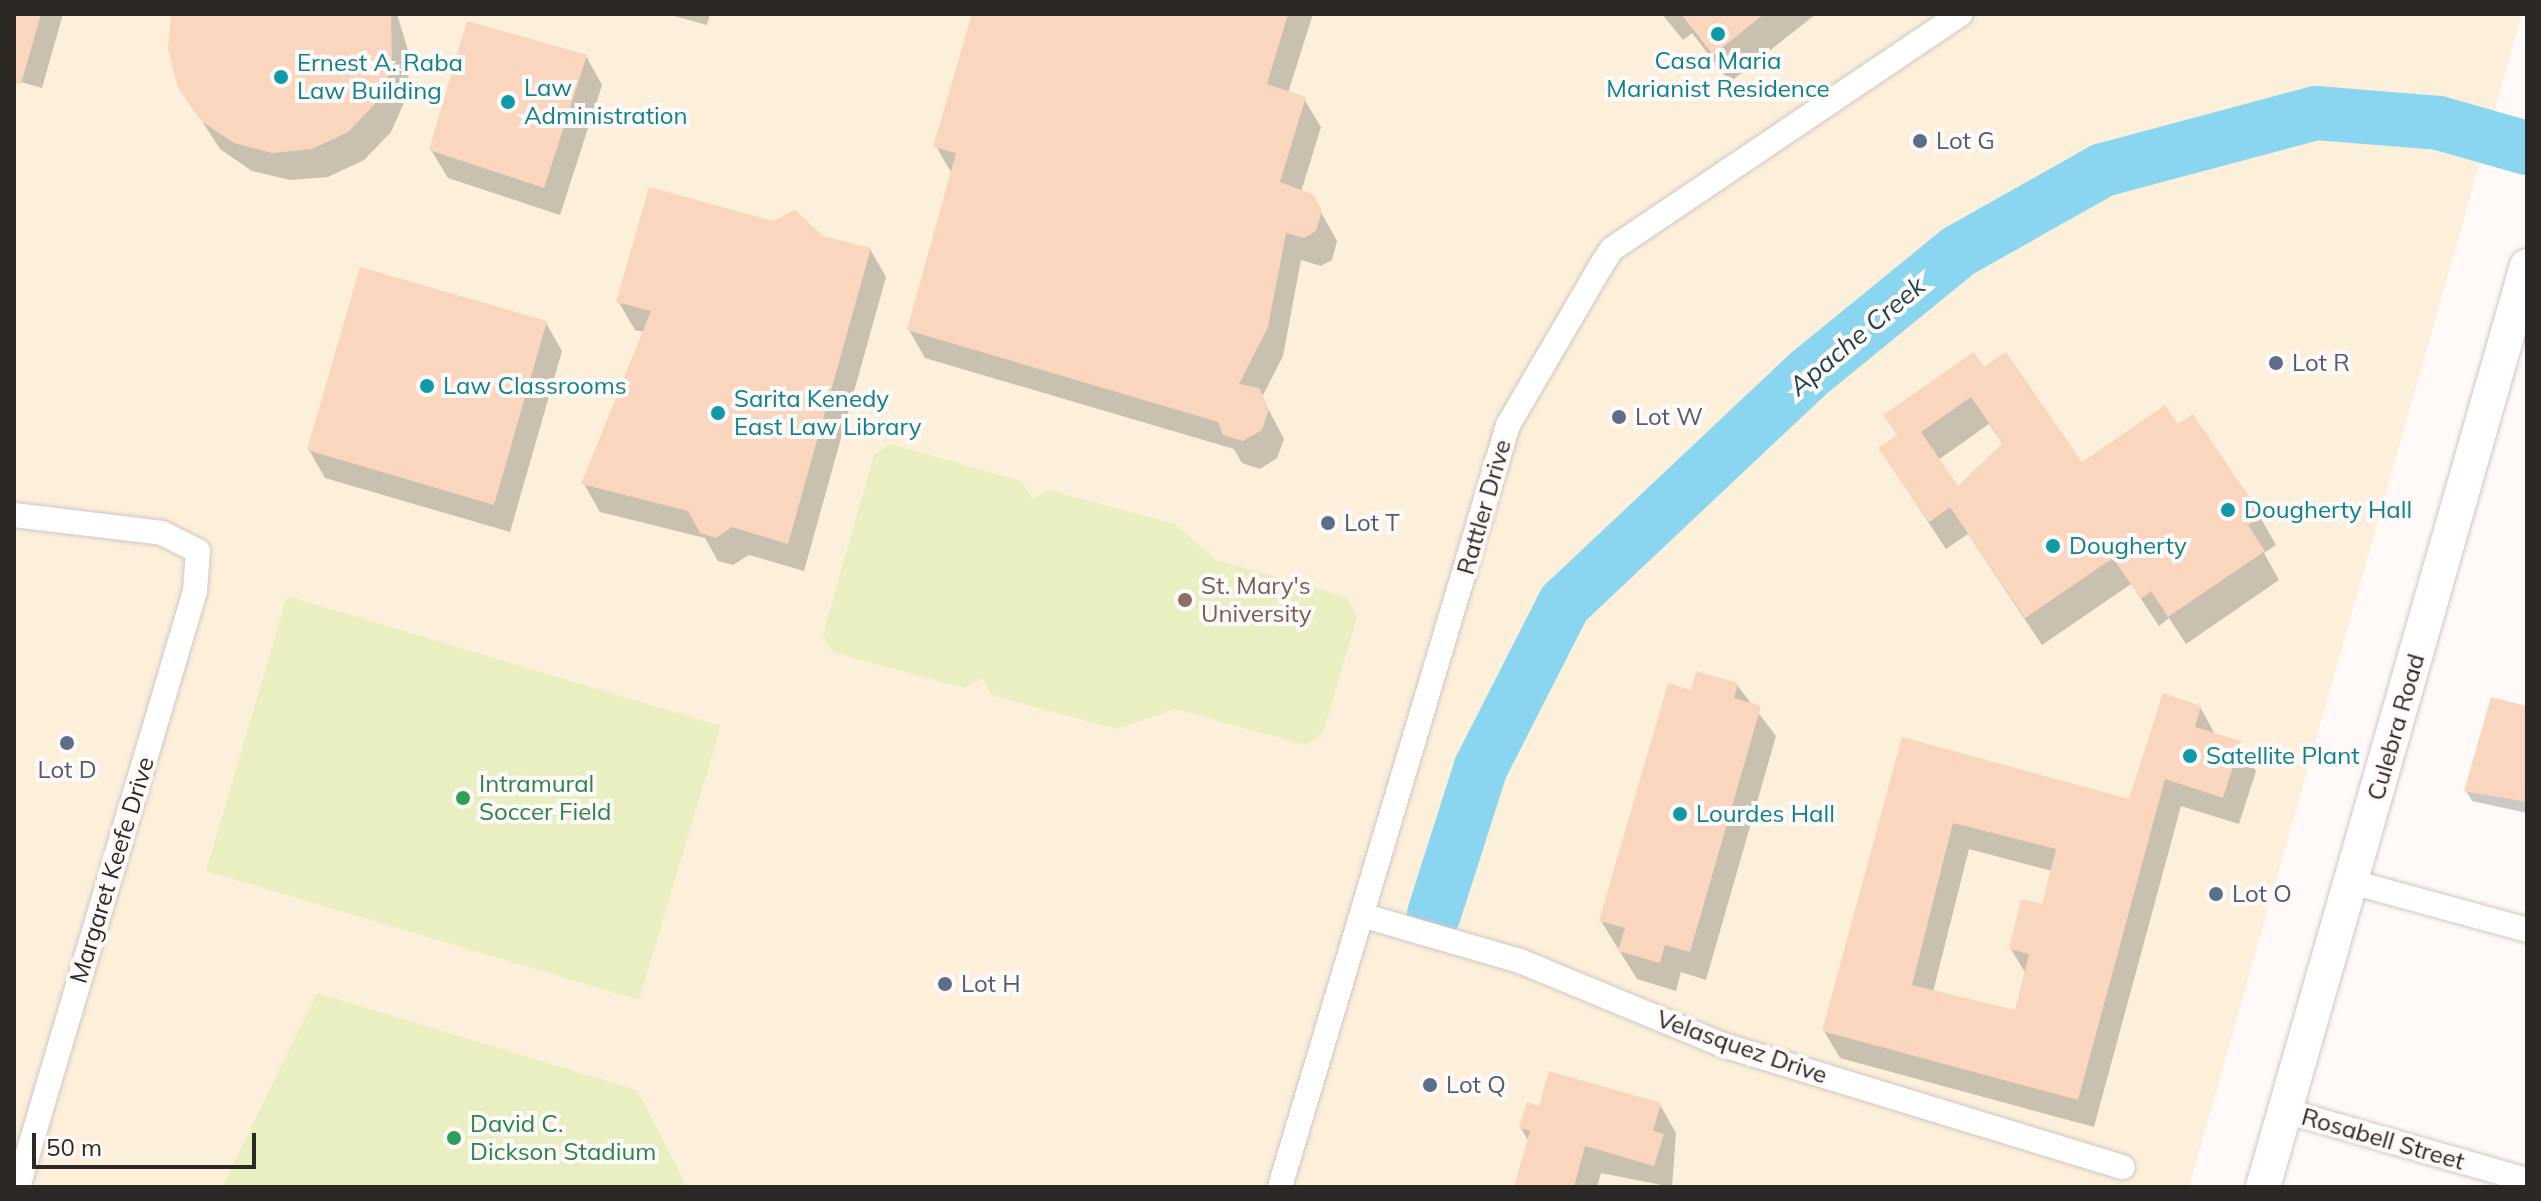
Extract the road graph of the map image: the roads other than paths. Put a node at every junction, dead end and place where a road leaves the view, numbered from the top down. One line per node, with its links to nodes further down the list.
1 (1960, 14): 5 (street, Rattler Drive)
2 (2527, 266): 4 (main road, Culebra Road)
3 (14, 515): 10 (street, Margaret Keefe Drive)
4 (2352, 882): 6 (street); 7 (main road, Culebra Road)
5 (1365, 916): 8 (street, Velasquez Drive); 11 (street, Rattler Drive)
6 (2527, 930)
7 (2286, 1111): 9 (street, Rosabell Street); 12 (main road, Culebra Road)
8 (2123, 1167)
9 (2527, 1180)
10 (18, 1187)
11 (1280, 1187)
12 (2263, 1187)

